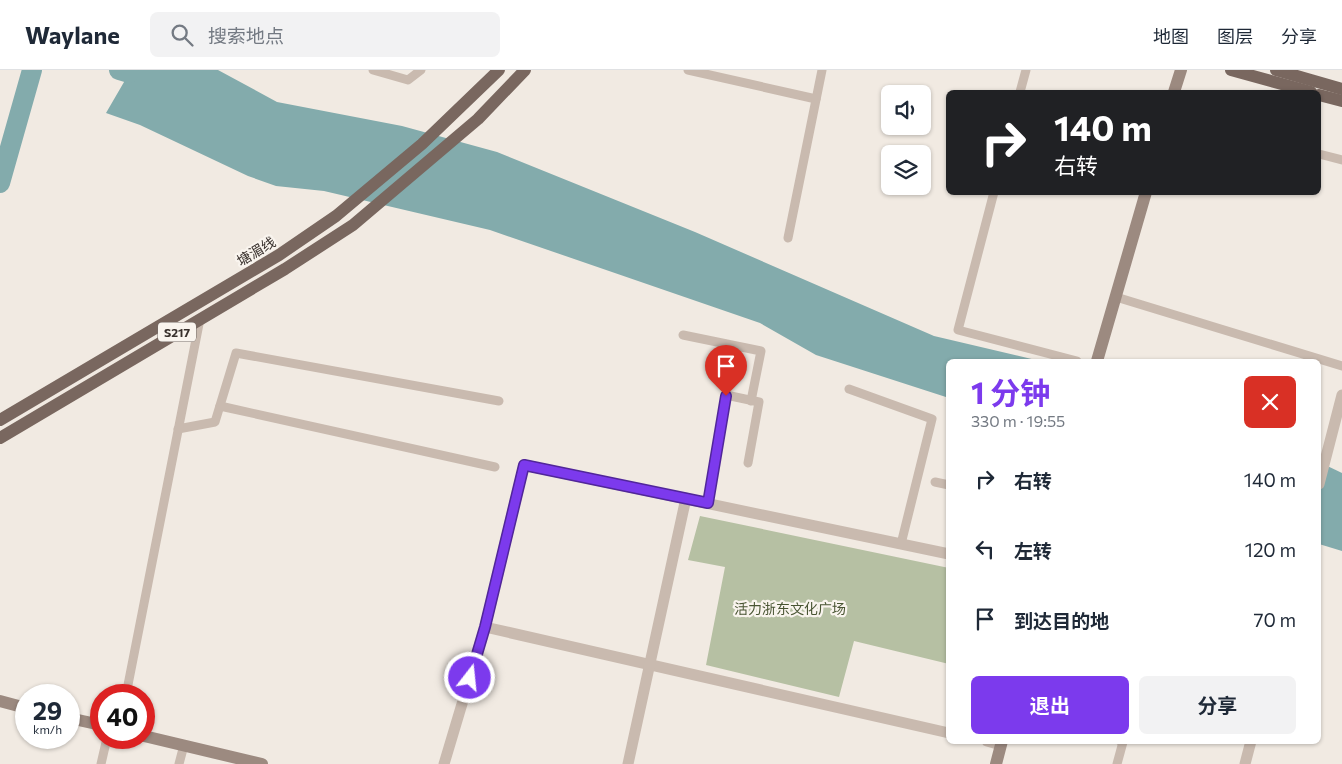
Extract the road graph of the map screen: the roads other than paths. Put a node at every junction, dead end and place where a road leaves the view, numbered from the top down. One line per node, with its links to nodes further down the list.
1 (373, 70): 2 (street)
2 (421, 70)
3 (499, 70): 36 (main road, 塘湄线 / S217)
4 (525, 70): 24 (main road, S217)
5 (688, 70): 16 (street)
6 (822, 70): 16 (street)
7 (1026, 70): 12 (street)
8 (1181, 70): 13 (main road)
9 (1231, 70): 14 (main road)
10 (1276, 70): 11 (main road)
11 (1342, 89)
12 (1021, 90)
13 (1175, 90)
14 (1304, 90)
15 (1321, 96): 17 (main road)
16 (816, 99): 22 (street)
17 (1342, 101)
18 (1321, 155): 19 (street)
19 (1342, 160)
20 (993, 195): 26 (street)
21 (1145, 195): 23 (main road)
22 (788, 238)
23 (1116, 297): 27 (main road); 28 (street)
24 (200, 319): 37 (street); 38 (main road, S217)
25 (683, 335): 33 (street)
26 (1069, 359)
27 (1099, 359)
28 (1319, 359)
29 (1321, 360): 30 (street)
30 (1342, 366)
31 (850, 389): 46 (street)
32 (1342, 395): 41 (street)
33 (751, 400): 39 (street); 45 (street)
34 (499, 402): 35 (street)
35 (220, 406): 37 (street); 40 (street)
36 (0, 420)
37 (178, 429): 50 (street)
38 (0, 438)
39 (748, 463)
40 (495, 467)
41 (1321, 476)
42 (935, 482): 43 (street)
43 (946, 484)
44 (686, 498): 45 (street); 48 (street); 49 (street)
45 (708, 503): 46 (street)
46 (902, 544): 47 (street)
47 (946, 553)
48 (485, 627): 49 (street); 63 (street)
49 (650, 665): 53 (street); 64 (street)
50 (128, 684)
51 (0, 701): 52 (main road)
52 (15, 705)
53 (946, 732)
54 (155, 738): 58 (main road)
55 (1002, 744): 65 (main road)
56 (1123, 744): 66 (street)
57 (1250, 744): 67 (street)
58 (184, 745): 61 (street); 62 (main road)
59 (104, 749): 60 (street)
60 (101, 764)
61 (179, 764)
62 (262, 764)
63 (444, 764)
64 (628, 764)
65 (996, 764)
66 (1117, 764)
67 (1245, 764)

